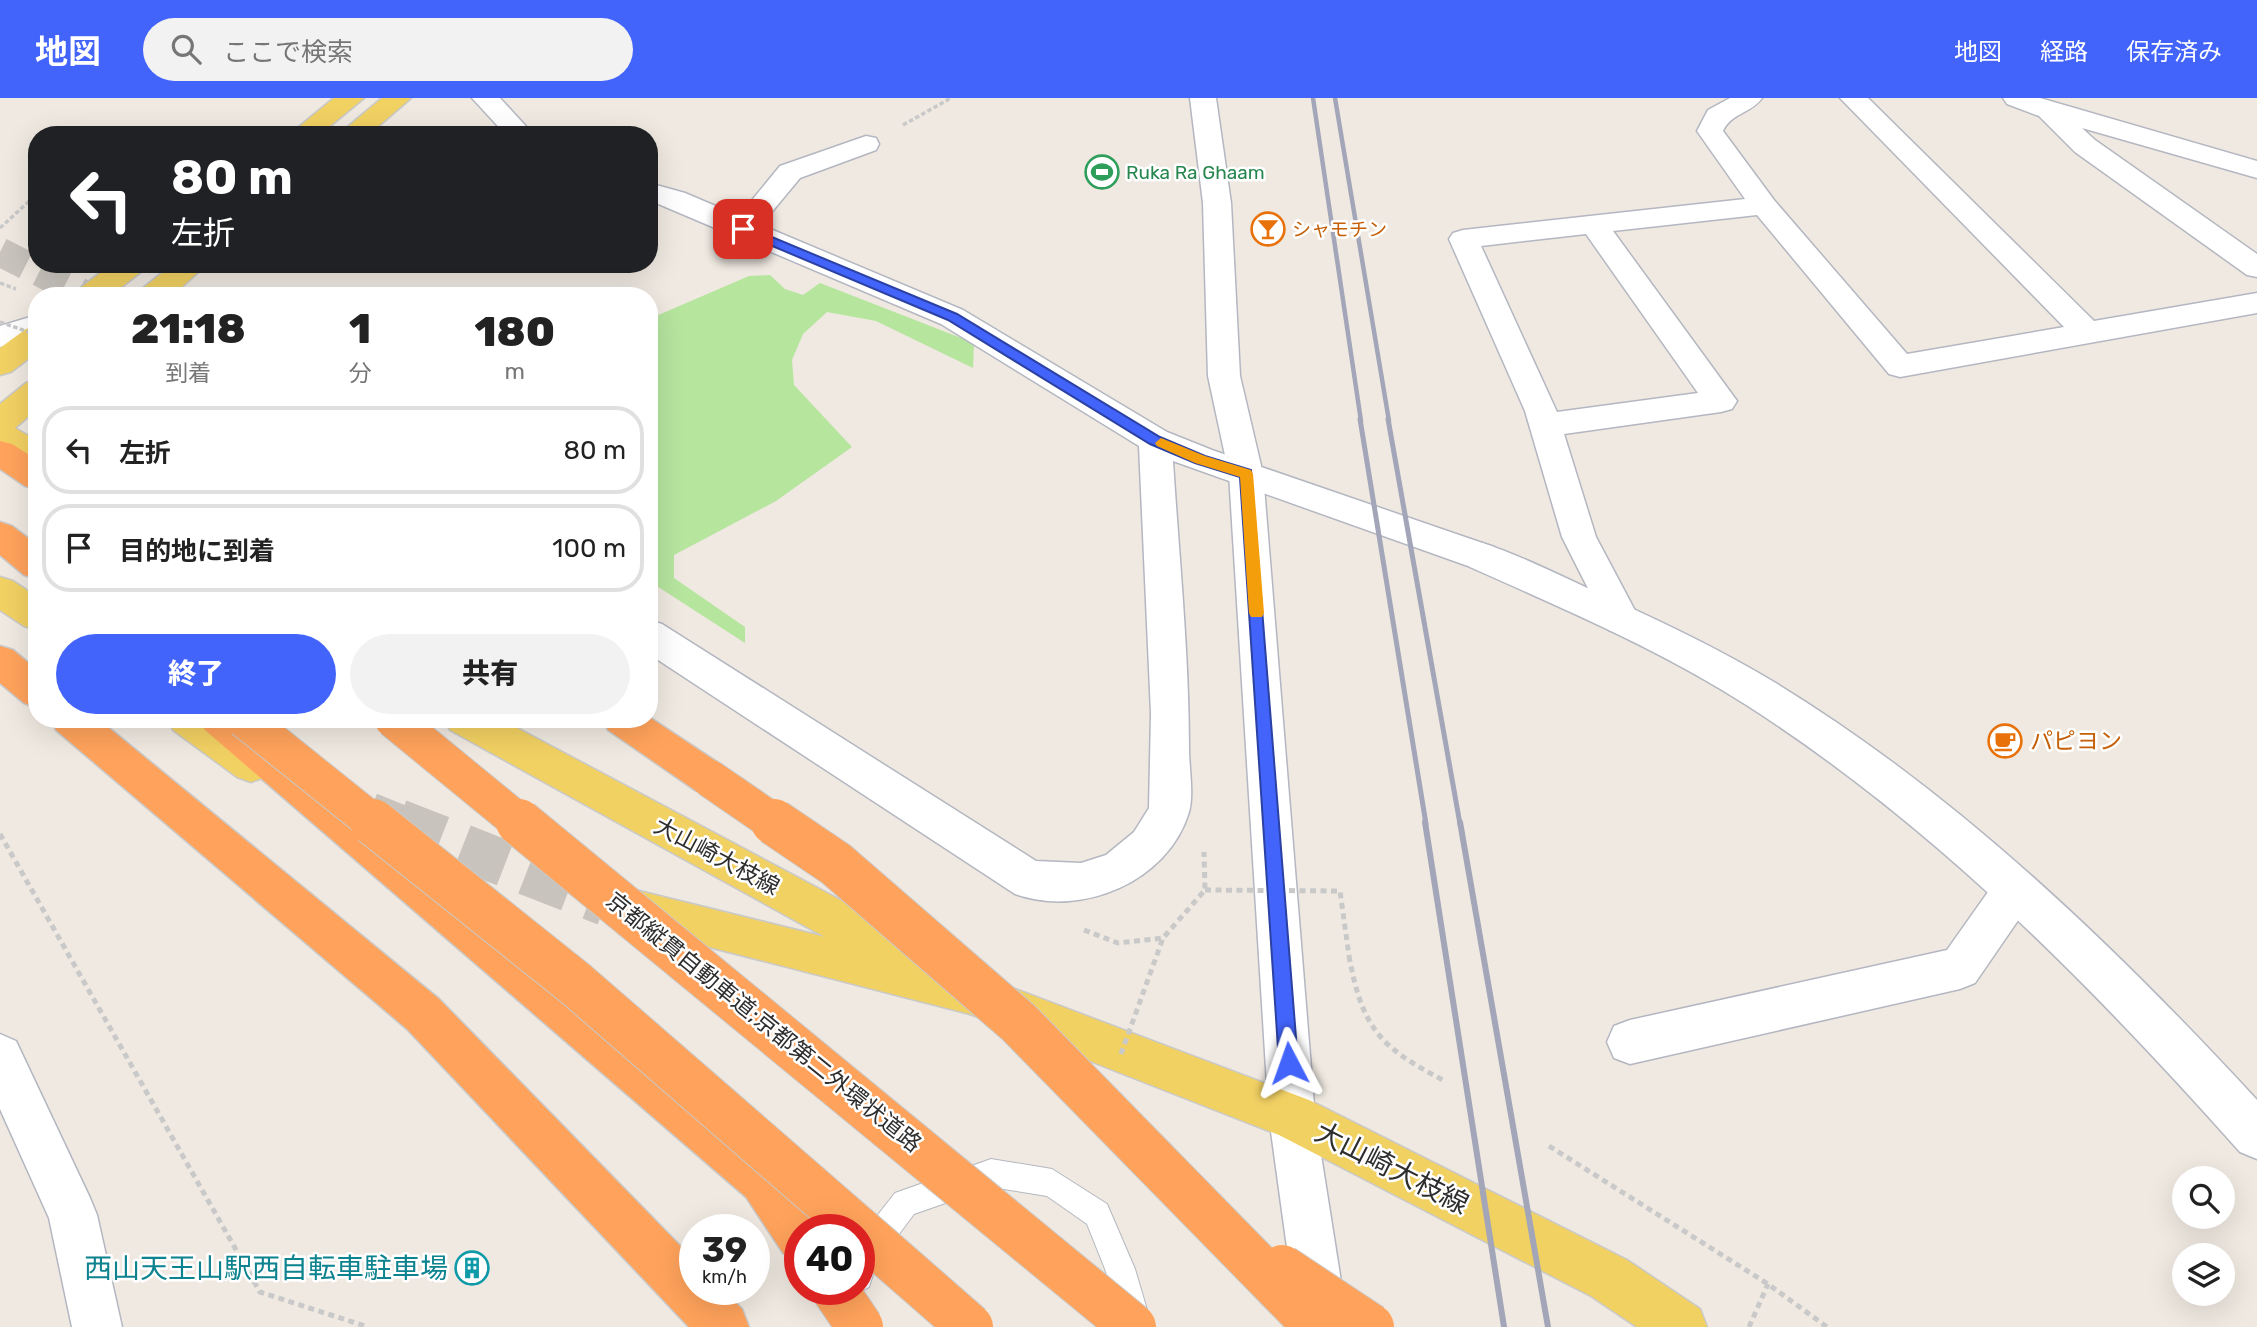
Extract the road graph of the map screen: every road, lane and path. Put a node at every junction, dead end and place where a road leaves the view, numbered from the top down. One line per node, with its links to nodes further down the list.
1 (351, 98): 10 (main road)
2 (398, 98): 11 (main road)
3 (485, 98): 12 (street)
4 (951, 98): 13 (path)
5 (1203, 98): 42 (street)
6 (1749, 98): 17 (street)
7 (1853, 98): 29 (street)
8 (2015, 98): 9 (street)
9 (2048, 110): 14 (street); 21 (street)
10 (314, 126)
11 (362, 126)
12 (511, 126)
13 (866, 144): 20 (street)
14 (2257, 170)
15 (658, 195): 20 (street)
16 (28, 203): 19 (path)
17 (1764, 206): 18 (street); 29 (street)
18 (1594, 225): 36 (street); 36 (street)
19 (0, 229)
20 (743, 229): 38 (street)
21 (2257, 268)
22 (120, 273): 24 (main road)
23 (181, 273): 25 (main road)
24 (102, 287)
25 (164, 287)
26 (2257, 303): 29 (street)
27 (0, 322): 30 (path, bridge)
28 (28, 328): 31 (street)
29 (2087, 332)
30 (28, 333)
31 (0, 337)
32 (28, 343): 33 (main road)
33 (0, 364)
34 (28, 399): 35 (main road)
35 (0, 422)
36 (1544, 425): 49 (street)
37 (0, 434): 39 (main road)
38 (1155, 440): 42 (street); 50 (street)
39 (28, 451)
40 (0, 453): 41 (highway)
41 (28, 471)
42 (1246, 474): 49 (street); 71 (street)
43 (0, 535): 45 (highway)
44 (0, 550): 46 (highway)
45 (28, 558)
46 (28, 570)
47 (0, 591): 48 (main road)
48 (28, 610)
49 (1622, 620): 62 (street)
50 (658, 641)
51 (0, 661): 52 (highway)
52 (28, 684)
53 (81, 728): 84 (highway)
54 (200, 728): 60 (main road)
55 (230, 728): 74 (highway)
56 (255, 728): 75 (highway, bridge)
57 (404, 728): 88 (highway, 京都縦貫自動車道;京都第二外環状道路, bridge)
58 (481, 728): 66 (main road, 大山崎大枝線)
59 (635, 728): 76 (highway, bridge)
60 (251, 765)
61 (0, 834): 83 (path)
62 (2015, 889): 67 (street); 72 (street)
63 (1205, 890): 70 (path, bridge)
64 (606, 903): 66 (main road, 大山崎大枝線)
65 (1163, 938): 68 (path, bridge)
66 (970, 993): 71 (main road, 大山崎大枝線)
67 (1630, 1042)
68 (1120, 1055)
69 (0, 1057): 82 (street)
70 (1443, 1080)
71 (1292, 1117): 90 (street); 92 (main road, 大山崎大枝線)
72 (2257, 1135)
73 (1549, 1146): 79 (path)
74 (785, 1214)
75 (841, 1214)
76 (1216, 1225): 89 (highway, bridge); 91 (highway, bridge)
77 (875, 1242): 88 (lane)
78 (875, 1244): 87 (highway, bridge)
79 (1768, 1284): 93 (path); 94 (path)
80 (845, 1305): 86 (highway, bridge)
81 (855, 1305): 85 (lane)
82 (97, 1327)
83 (368, 1327)
84 (724, 1327)
85 (852, 1327)
86 (860, 1327)
87 (970, 1327)
88 (1135, 1327)
89 (1317, 1327)
90 (1323, 1327)
91 (1371, 1327)
92 (1682, 1327)
93 (1749, 1327)
94 (1827, 1327)

